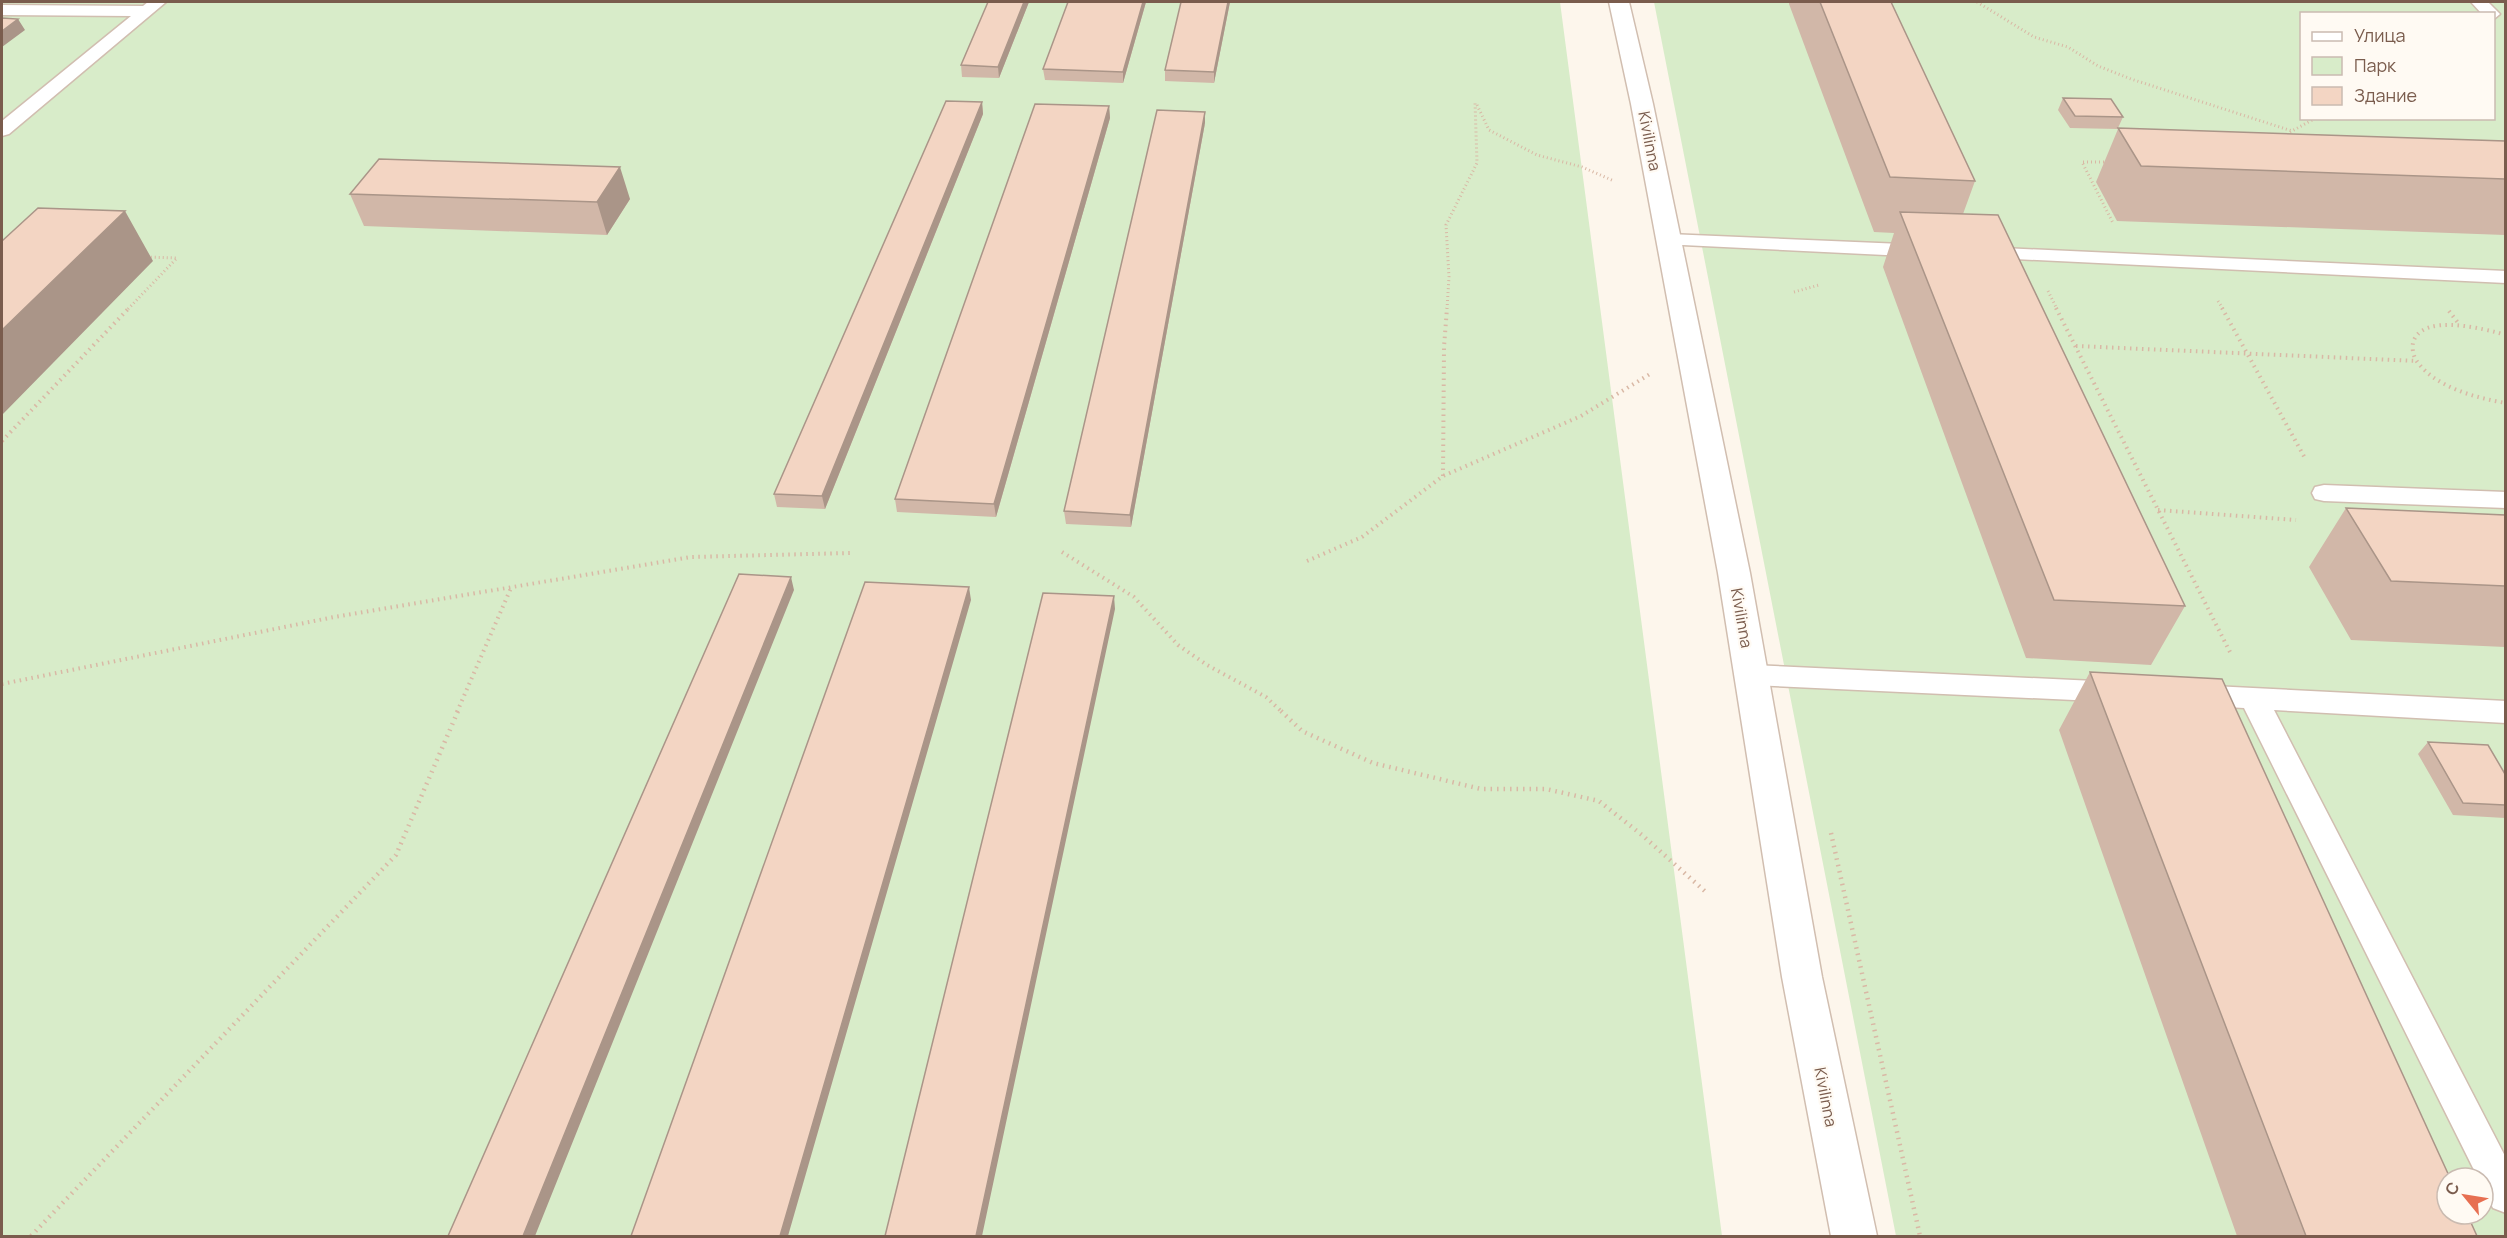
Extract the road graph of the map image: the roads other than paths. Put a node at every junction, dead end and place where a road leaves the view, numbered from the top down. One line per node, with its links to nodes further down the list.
1 (1619, 2): 7 (street, Kivilinna)
2 (2479, 2): 5 (lane)
3 (152, 6): 4 (lane); 6 (lane)
4 (2, 10)
5 (2491, 12)
6 (2, 130)
7 (1669, 240): 8 (lane); 11 (street, Kivilinna)
8 (2505, 277)
9 (2324, 493): 10 (lane)
10 (2505, 500)
11 (1752, 675): 12 (lane); 15 (street, Kivilinna)
12 (2253, 697): 13 (lane); 14 (lane)
13 (2505, 712)
14 (2505, 1196)
15 (1854, 1236)

